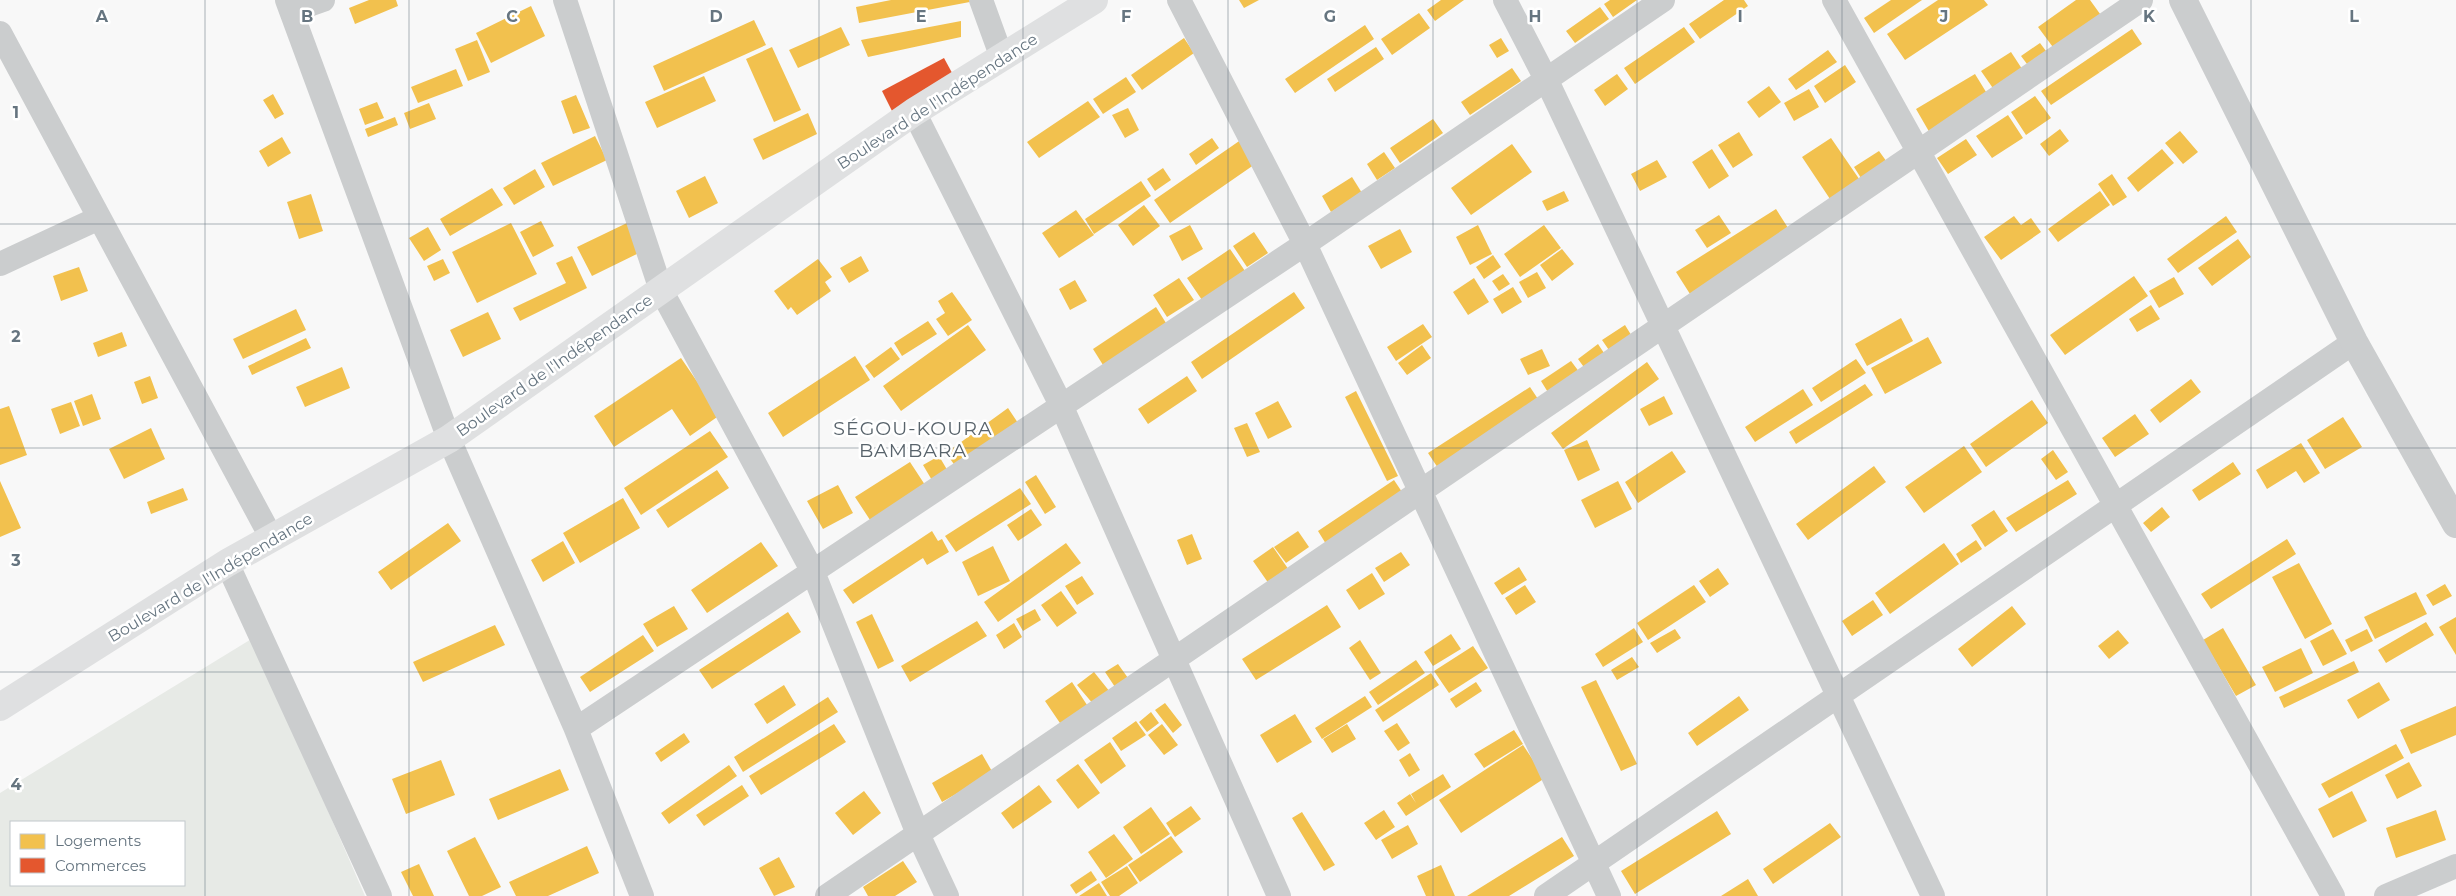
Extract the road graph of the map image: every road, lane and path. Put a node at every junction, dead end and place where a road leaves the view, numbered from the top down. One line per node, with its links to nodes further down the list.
1 (323, 0): 11 (street)
2 (566, 0): 20 (street)
3 (981, 0): 13 (street)
4 (1094, 0): 13 (highway, Boulevard de l'Indépendance)
5 (1179, 0): 18 (street)
6 (1505, 0): 14 (street)
7 (1663, 0): 14 (street)
8 (1834, 0): 16 (street)
9 (2141, 0): 16 (street)
10 (2183, 0): 22 (street)
11 (289, 6): 24 (street)
12 (0, 33): 17 (street)
13 (1002, 58): 15 (highway, Boulevard de l'Indépendance)
14 (1547, 81): 18 (street); 21 (street)
15 (914, 112): 20 (highway, Boulevard de l'Indépendance); 23 (street)
16 (1918, 152): 21 (street); 26 (street)
17 (99, 218): 19 (street); 28 (street)
18 (1305, 244): 23 (street); 25 (street)
19 (0, 264)
20 (660, 290): 24 (highway, Boulevard de l'Indépendance); 30 (street)
21 (1662, 326): 25 (street); 32 (street)
22 (2354, 342): 26 (street); 27 (street)
23 (1061, 405): 30 (street); 31 (street)
24 (449, 439): 28 (highway, Boulevard de l'Indépendance); 34 (street)
25 (1421, 492): 31 (street); 36 (street)
26 (2114, 505): 32 (street); 46 (street)
27 (2456, 524)
28 (271, 537): 29 (highway, Boulevard de l'Indépendance)
29 (227, 563): 33 (highway, Boulevard de l'Indépendance); 38 (street)
30 (813, 572): 34 (street); 35 (street)
31 (1174, 659): 35 (street); 42 (street)
32 (1837, 696): 36 (street); 45 (street)
33 (0, 707)
34 (576, 729): 39 (street)
35 (918, 834): 40 (street); 41 (street)
36 (1593, 863): 43 (street); 44 (street)
37 (2456, 866): 47 (street)
38 (380, 896)
39 (642, 896)
40 (827, 896)
41 (947, 896)
42 (1279, 896)
43 (1546, 896)
44 (1609, 896)
45 (1933, 896)
46 (2333, 896)
47 (2386, 896)

